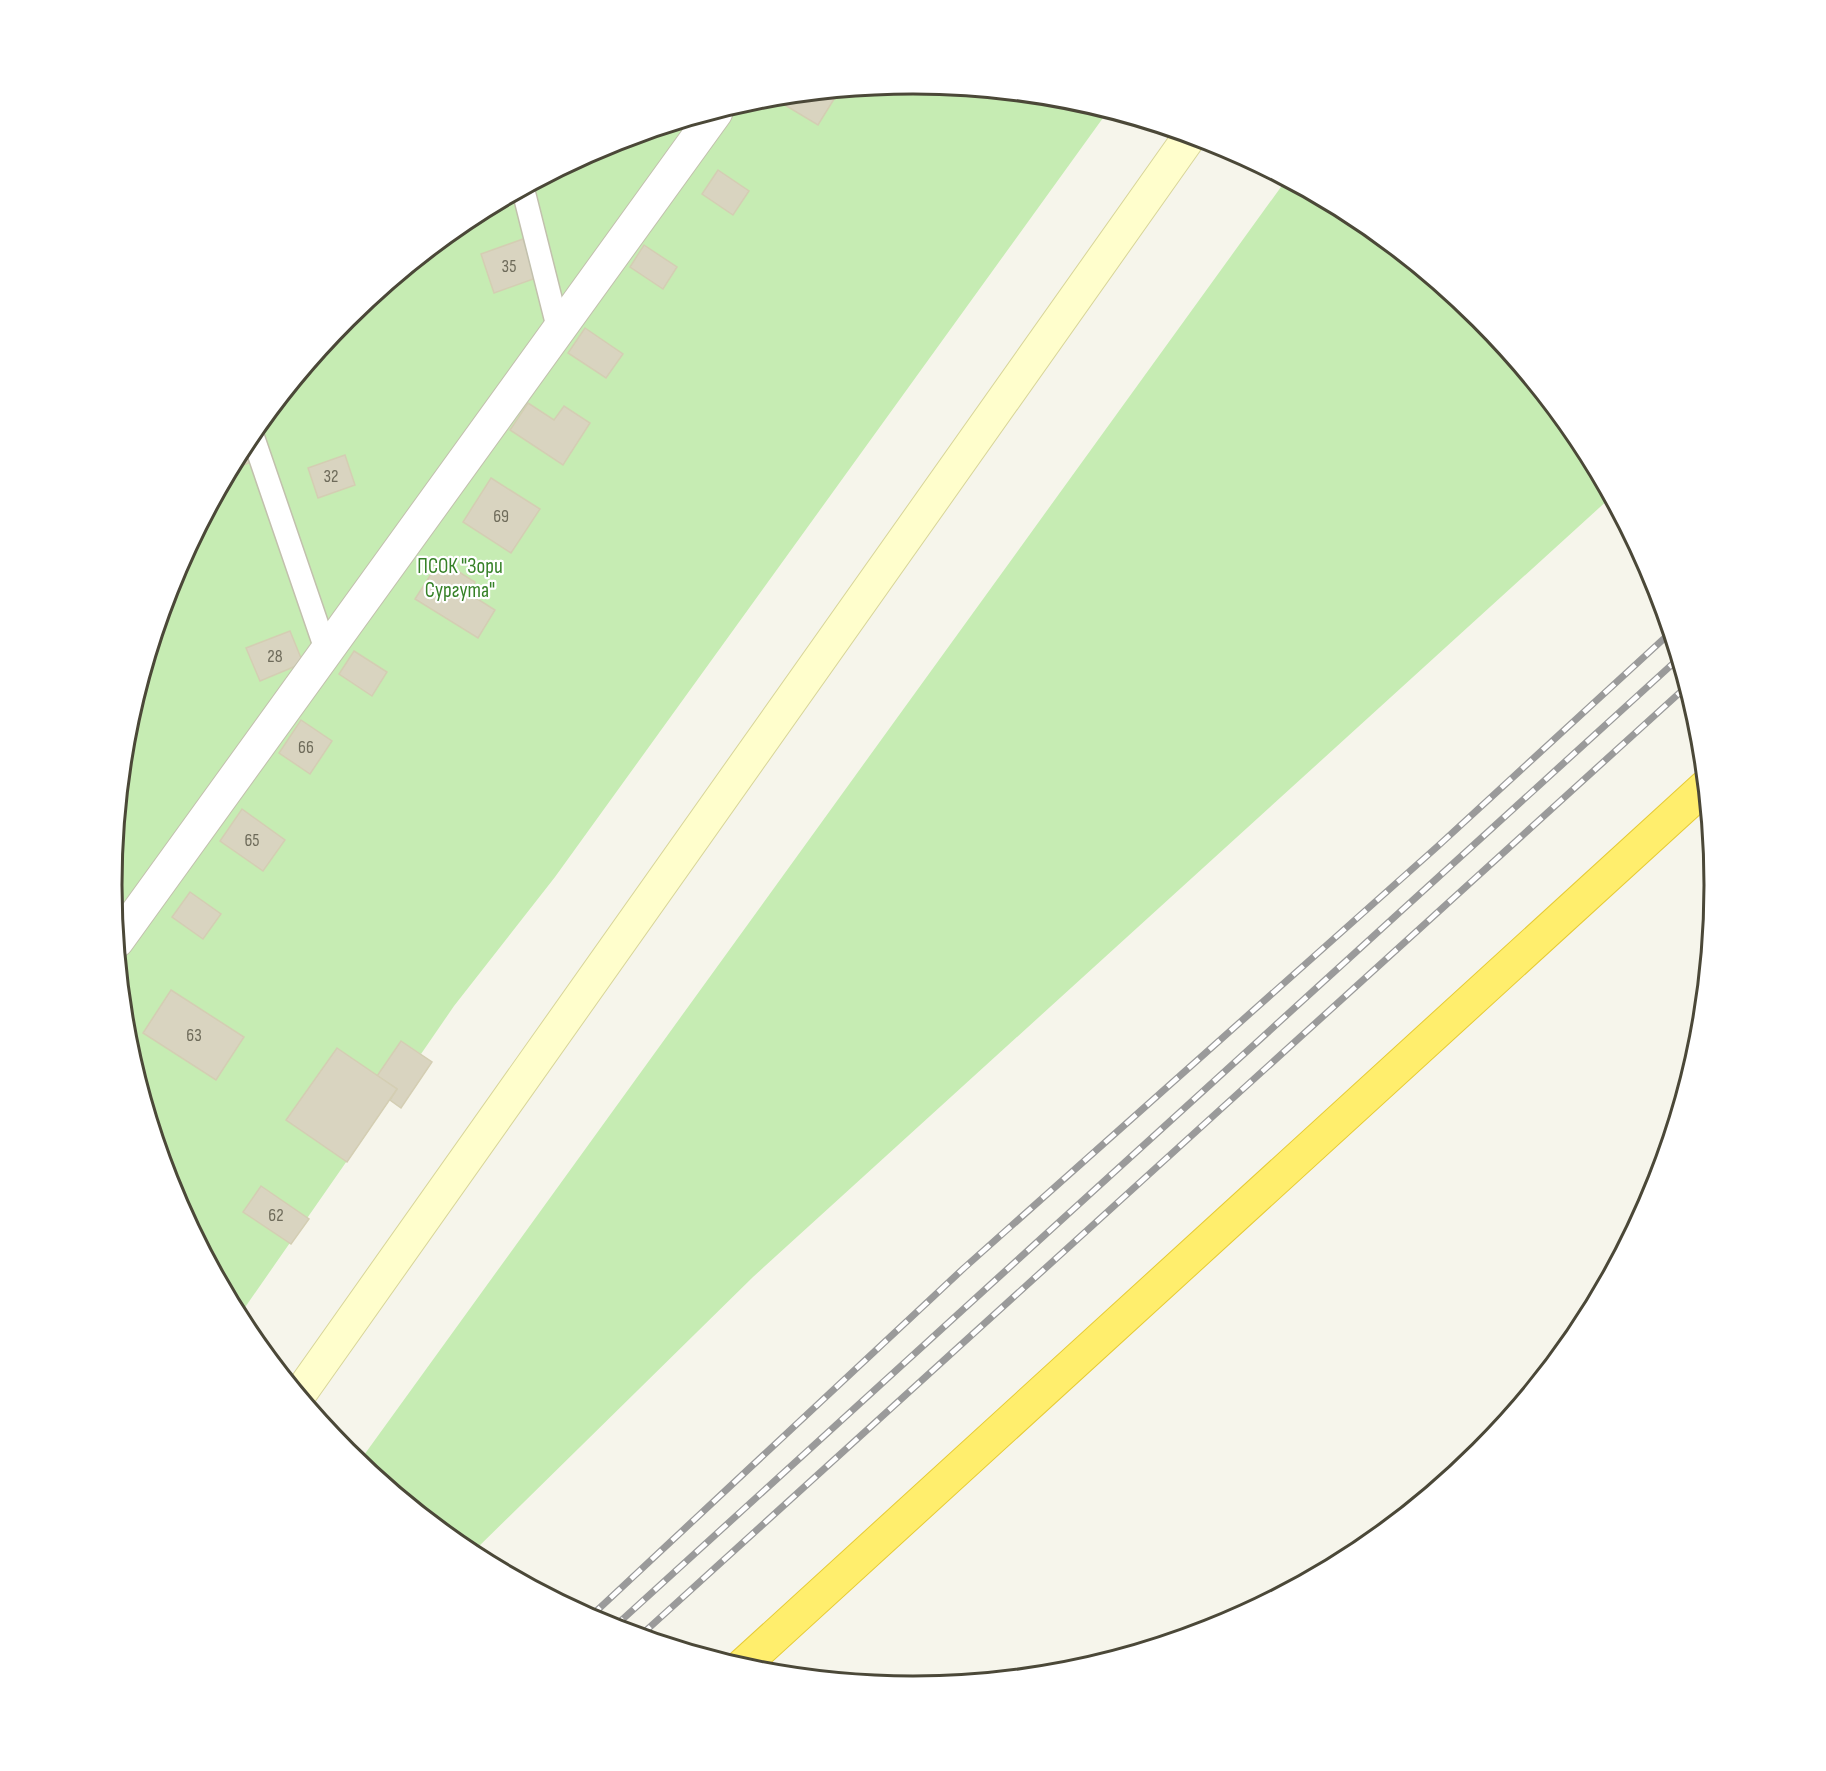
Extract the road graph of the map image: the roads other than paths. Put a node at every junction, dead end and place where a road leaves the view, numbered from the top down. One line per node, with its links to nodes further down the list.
1 (710, 121): 4 (street)
2 (1185, 143): 9 (main road)
3 (525, 196): 4 (lane)
4 (558, 328): 6 (street)
5 (256, 445): 6 (lane)
6 (326, 650): 8 (street)
7 (1698, 793): 10 (highway)
8 (124, 932)
9 (303, 1389)
10 (750, 1659)

